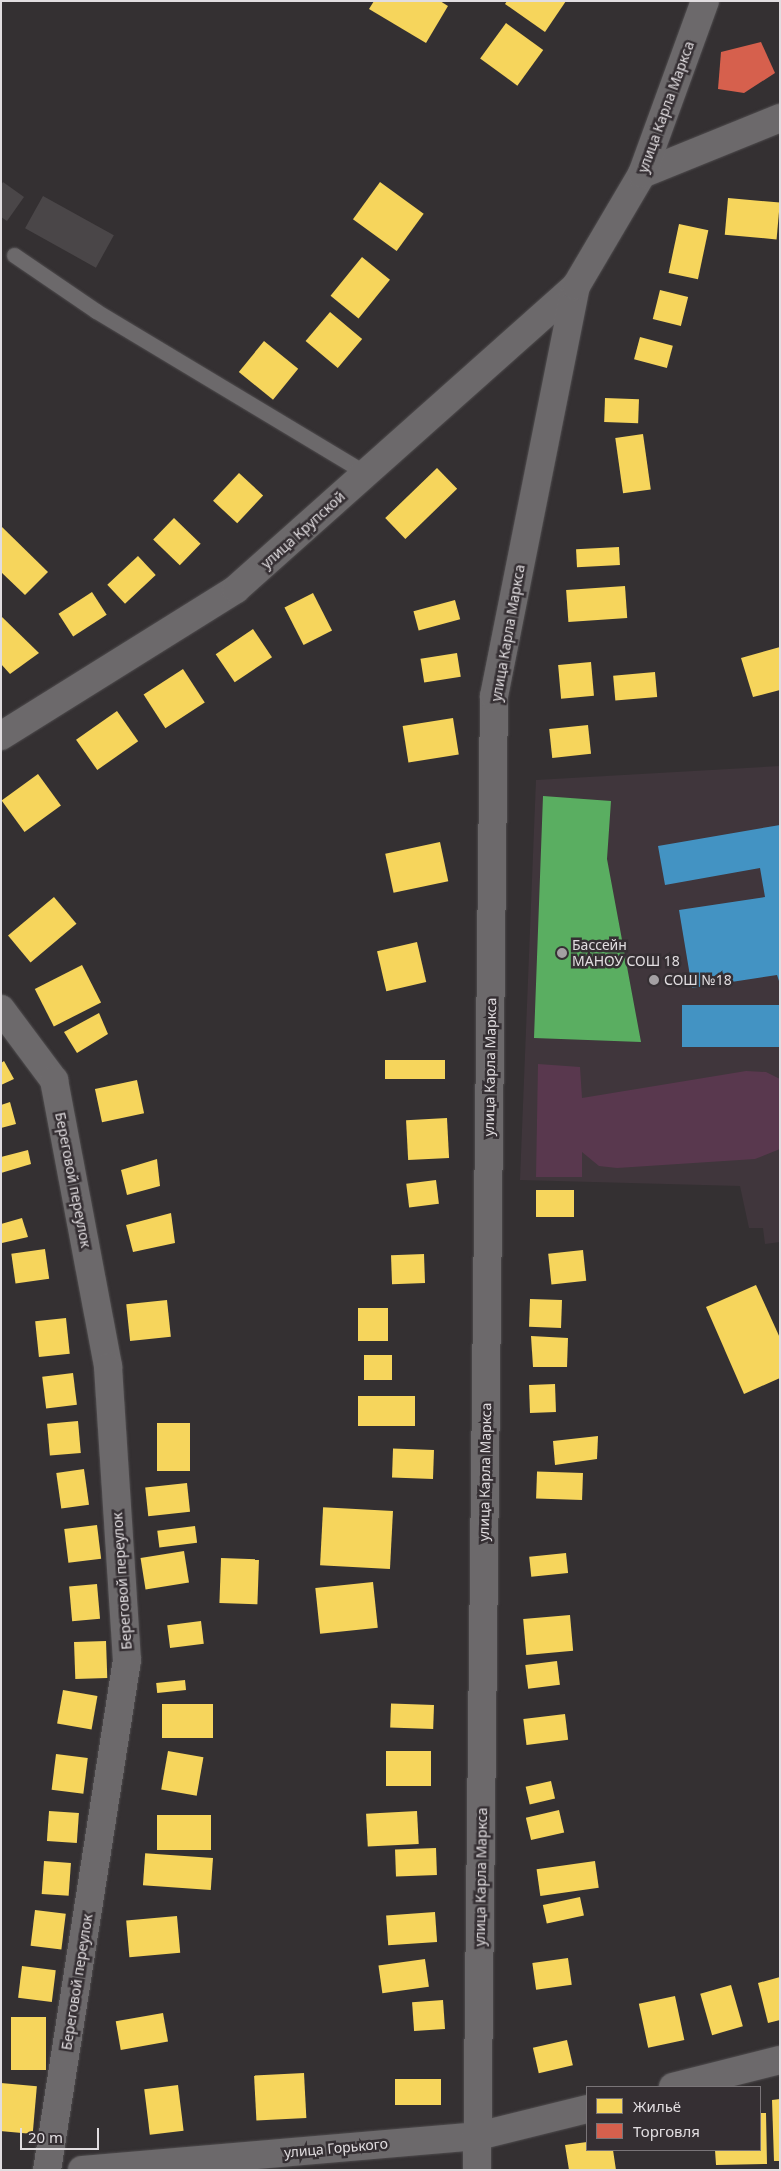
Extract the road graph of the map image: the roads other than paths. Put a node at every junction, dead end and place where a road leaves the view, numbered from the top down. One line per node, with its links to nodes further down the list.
1 (705, 1): 3 (street, улица Карла Маркса)
2 (780, 118): 3 (street)
3 (642, 174): 5 (street, улица Карла Маркса)
4 (14, 255): 6 (lane)
5 (576, 286): 6 (street, улица Крупской); 12 (street, улица Карла Маркса)
6 (366, 473): 7 (street, улица Крупской)
7 (1, 736)
8 (1, 1009): 13 (street, Береговой переулок)
9 (780, 2060): 10 (street)
10 (677, 2086)
11 (586, 2109): 12 (street, улица Горького)
12 (478, 2136): 14 (street, улица Горького); 15 (street, улица Карла Маркса)
13 (48, 2170)
14 (82, 2170)
15 (478, 2170)

